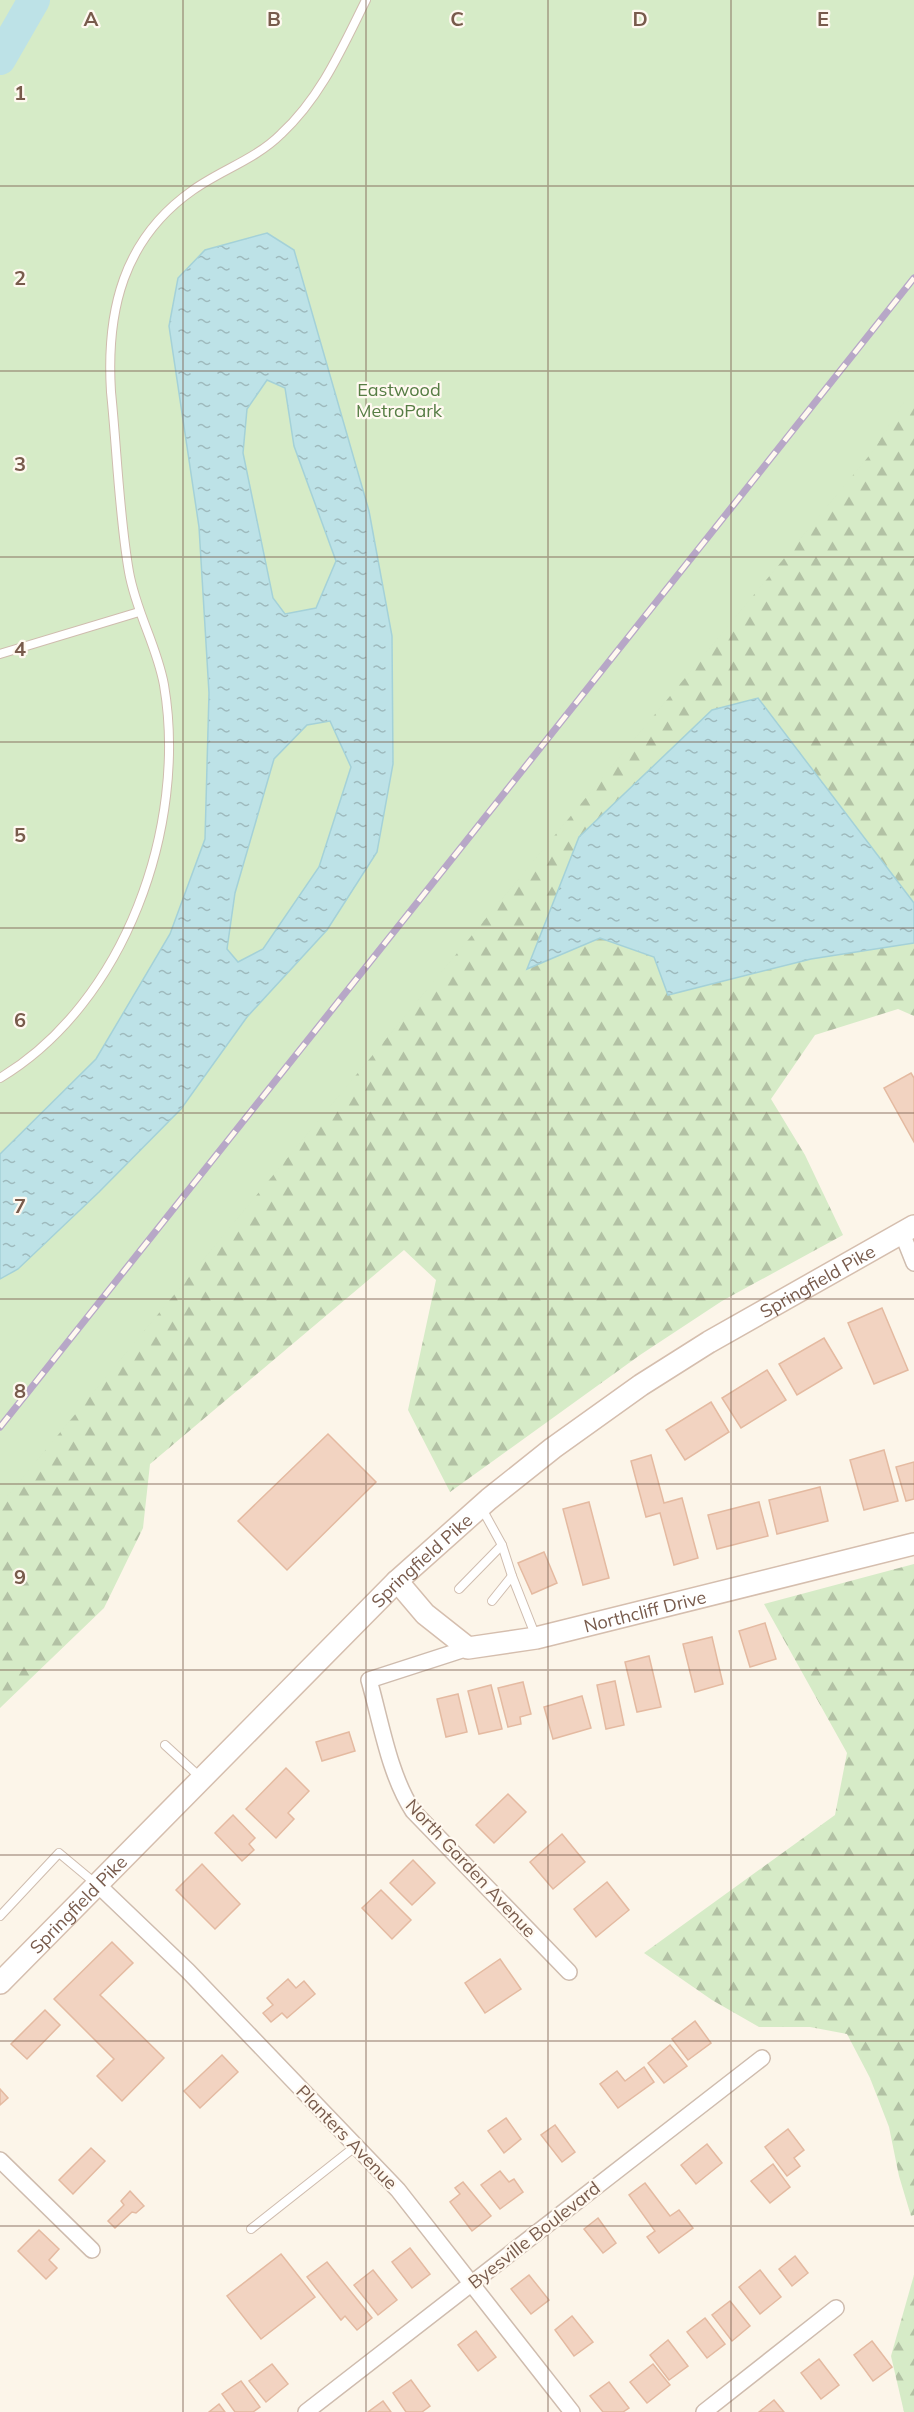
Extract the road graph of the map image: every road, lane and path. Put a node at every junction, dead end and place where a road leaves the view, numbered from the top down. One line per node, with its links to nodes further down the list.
1 (366, 0): 2 (lane)
2 (139, 612): 3 (lane); 4 (lane)
3 (0, 654)
4 (0, 1078)
5 (908, 1229): 6 (street); 7 (main road, Springfield Pike)
6 (914, 1263)
7 (481, 1506): 9 (lane); 11 (main road, Springfield Pike)
8 (914, 1544): 14 (main road, Northcliff Drive)
9 (501, 1545): 10 (lane); 12 (lane)
10 (512, 1576): 13 (lane); 14 (lane)
11 (397, 1581): 15 (main road); 17 (main road, Springfield Pike)
12 (459, 1588)
13 (492, 1601)
14 (536, 1638): 15 (main road, Northcliff Drive)
15 (468, 1648): 20 (street, North Garden Avenue)
16 (165, 1745): 17 (lane)
17 (201, 1778): 18 (main road, Springfield Pike)
18 (97, 1884): 19 (lane); 21 (main road, Springfield Pike); 23 (street, Planters Avenue)
19 (0, 1916)
20 (569, 1972)
21 (0, 1983)
22 (762, 2058): 27 (street, Byesville Boulevard)
23 (356, 2146): 25 (lane); 27 (street, Planters Avenue)
24 (0, 2160): 26 (street)
25 (251, 2229)
26 (92, 2250)
27 (472, 2283): 29 (street, Byesville Boulevard); 30 (street, Planters Avenue)
28 (836, 2308): 31 (street)
29 (306, 2412)
30 (572, 2412)
31 (704, 2412)

